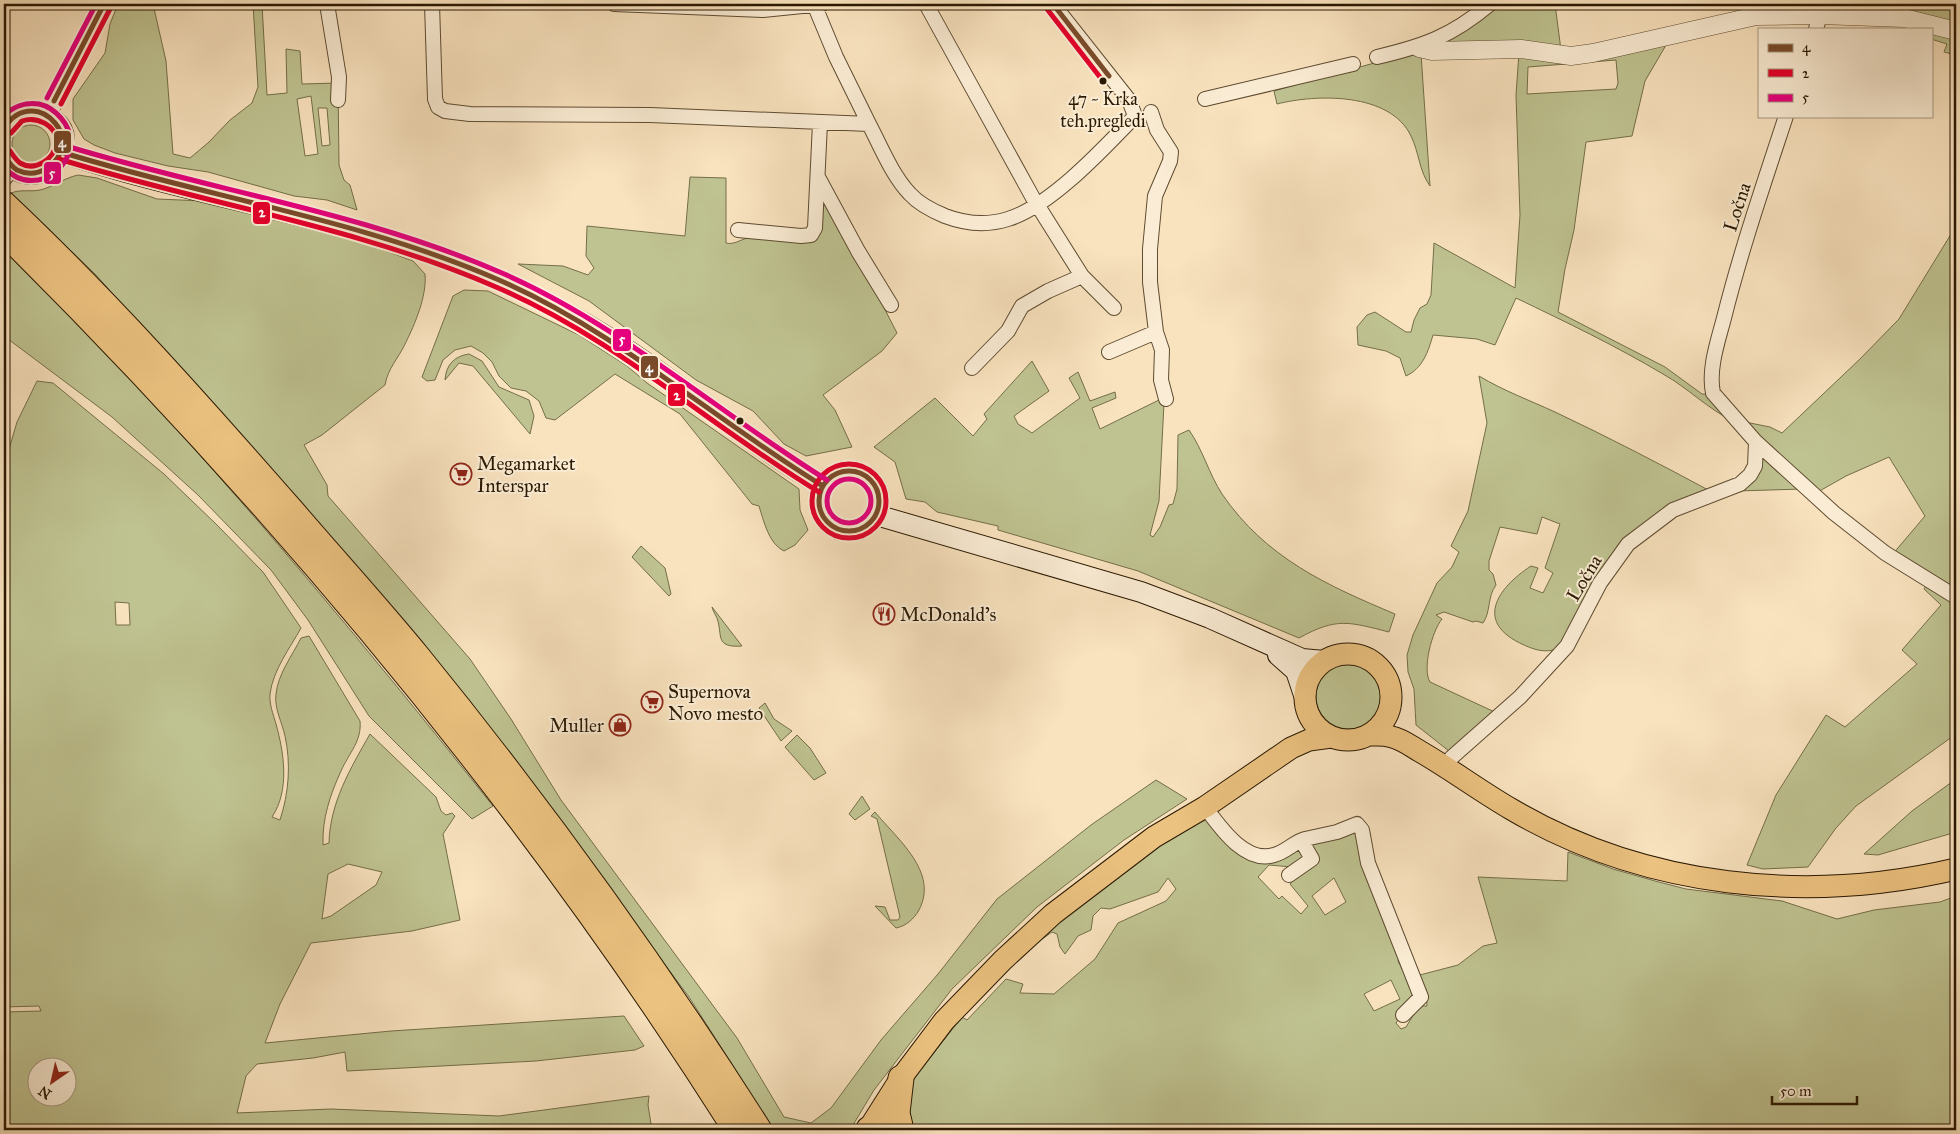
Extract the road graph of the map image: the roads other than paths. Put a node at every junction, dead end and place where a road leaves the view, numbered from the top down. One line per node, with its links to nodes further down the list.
1 (104, 4): 17 (street)
2 (327, 4): 15 (street)
3 (432, 4): 19 (street)
4 (614, 4): 5 (street)
5 (817, 4): 20 (street)
6 (926, 4): 26 (street)
7 (1053, 4): 26 (street)
8 (1490, 4): 11 (street)
9 (1822, 16): 10 (street); 11 (street)
10 (1956, 31)
11 (1419, 48): 12 (street)
12 (1377, 58)
13 (1353, 64): 14 (street)
14 (1205, 99)
15 (338, 100)
16 (1150, 112): 33 (street)
17 (46, 115): 21 (main road); 22 (main road)
18 (1785, 118): 37 (street, Ločna)
19 (820, 123): 20 (street); 24 (street)
20 (869, 124): 26 (street)
21 (4, 129)
22 (61, 152): 23 (main road); 38 (main road)
23 (7, 167)
24 (818, 176): 27 (street); 31 (street)
25 (4, 204): 30 (highway)
26 (1037, 205): 29 (street)
27 (738, 230)
28 (4, 232): 30 (highway)
29 (1082, 276): 32 (street); 35 (street)
30 (74, 287): 55 (highway); 56 (highway)
31 (891, 305)
32 (1114, 308)
33 (1156, 332): 34 (street); 36 (street)
34 (1109, 352)
35 (972, 368)
36 (1166, 399)
37 (1756, 442): 40 (street, Ločna); 48 (street, Ločna)
38 (823, 486): 39 (main road); 39 (main road)
39 (876, 515): 41 (main road)
40 (1956, 597)
41 (1249, 636): 42 (main road); 44 (main road)
42 (1324, 660): 43 (main road); 44 (main road)
43 (1391, 701): 45 (main road); 48 (main road)
44 (1305, 702): 46 (main road); 47 (main road)
45 (1369, 735): 46 (main road); 48 (main road)
46 (1331, 737): 47 (main road)
47 (1291, 748): 49 (main road)
48 (1446, 761): 51 (main road)
49 (1206, 807): 50 (street); 54 (main road)
50 (1305, 839): 52 (street); 53 (street)
51 (1956, 869)
52 (1289, 875)
53 (1403, 1015)
54 (901, 1078): 57 (main road); 58 (highway)
55 (736, 1130)
56 (759, 1130)
57 (871, 1130)
58 (901, 1130)

